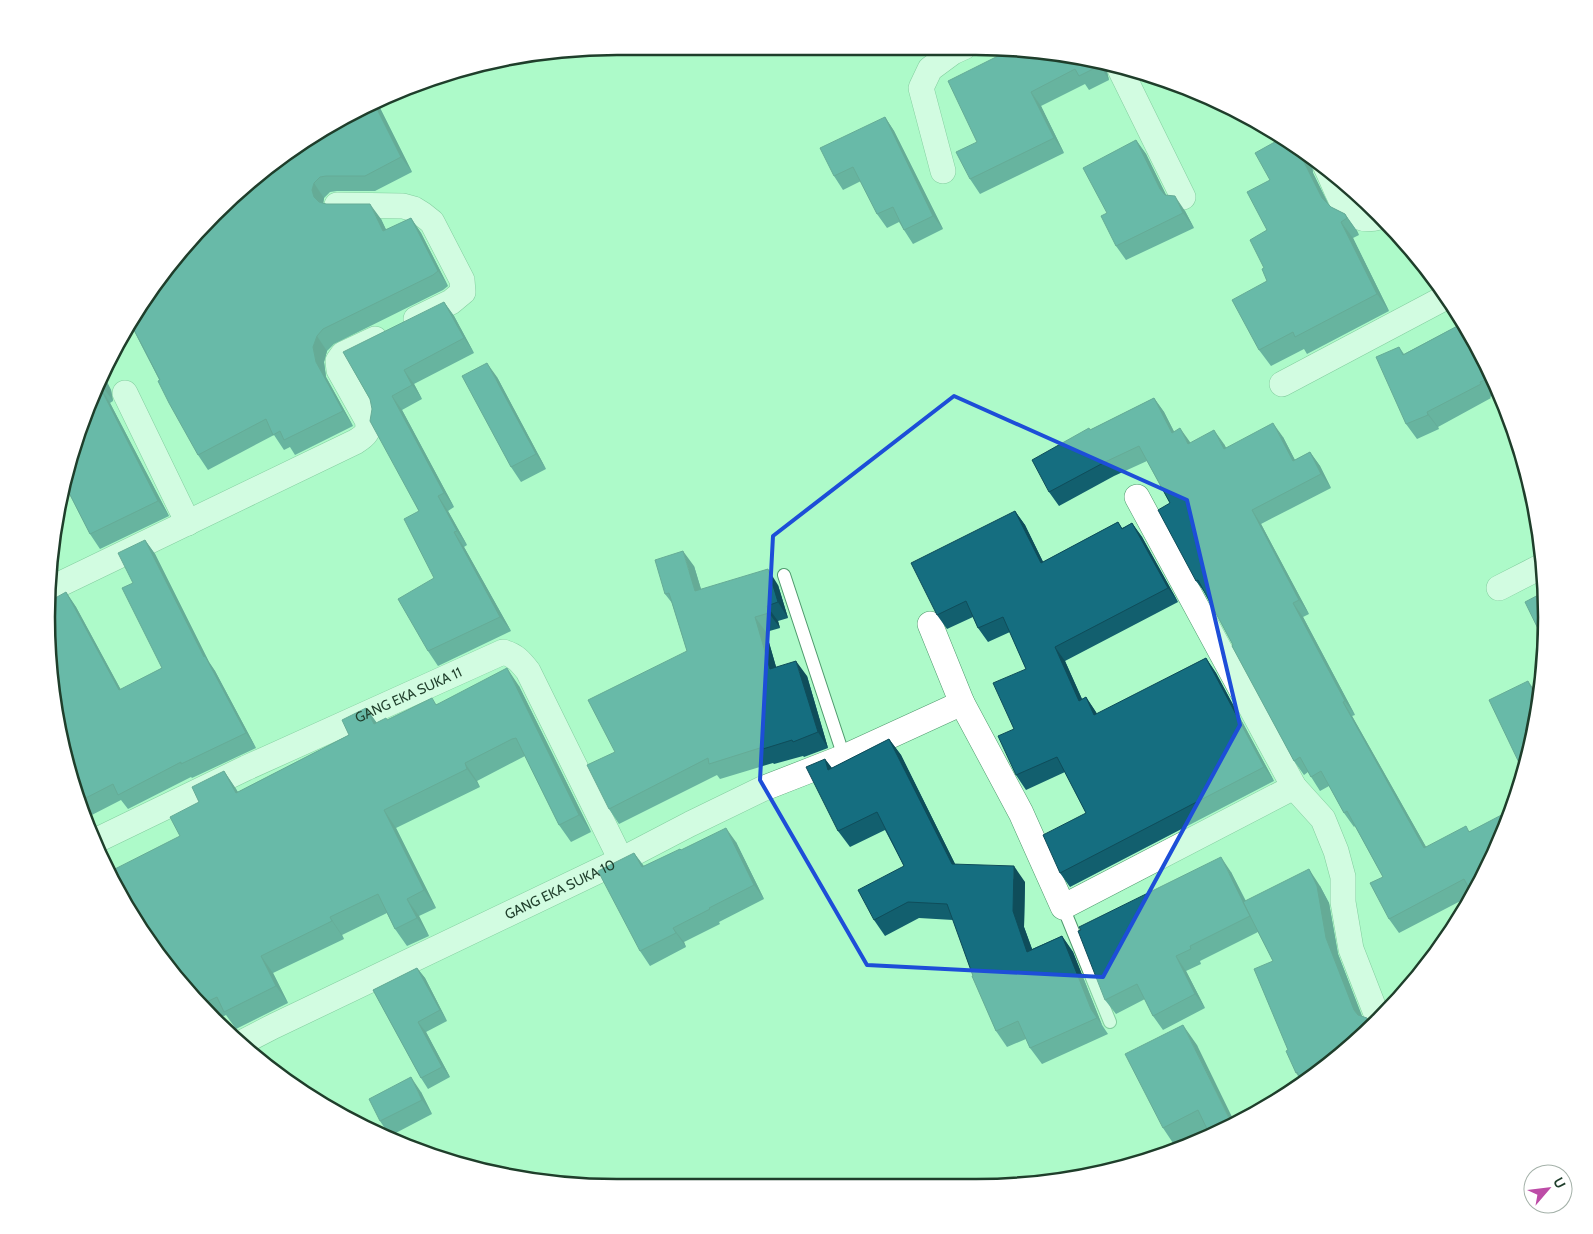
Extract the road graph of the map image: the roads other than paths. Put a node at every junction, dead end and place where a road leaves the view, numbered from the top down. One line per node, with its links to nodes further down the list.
1 (949, 55): 3 (street)
2 (1123, 75): 5 (street)
3 (943, 171)
4 (1334, 184): 7 (street)
5 (1183, 197)
6 (337, 204): 12 (street)
7 (1371, 218)
8 (1440, 300): 9 (street)
9 (1282, 384)
10 (125, 393): 12 (street)
11 (1137, 497): 20 (street)
12 (188, 523): 15 (street)
13 (1536, 569): 16 (street)
14 (784, 575): 19 (lane)
15 (56, 585)
16 (1499, 588)
17 (930, 624): 18 (street)
18 (962, 703): 19 (street, GANG EKA SUKA 10); 23 (street)
19 (844, 757): 22 (street, GANG EKA SUKA 10)
20 (1294, 787): 23 (street); 24 (street)
21 (101, 838): 22 (street, GANG EKA SUKA 11)
22 (622, 860): 26 (street, GANG EKA SUKA 10)
23 (1063, 907): 25 (lane)
24 (1375, 1012)
25 (1110, 1022)
26 (246, 1040)

